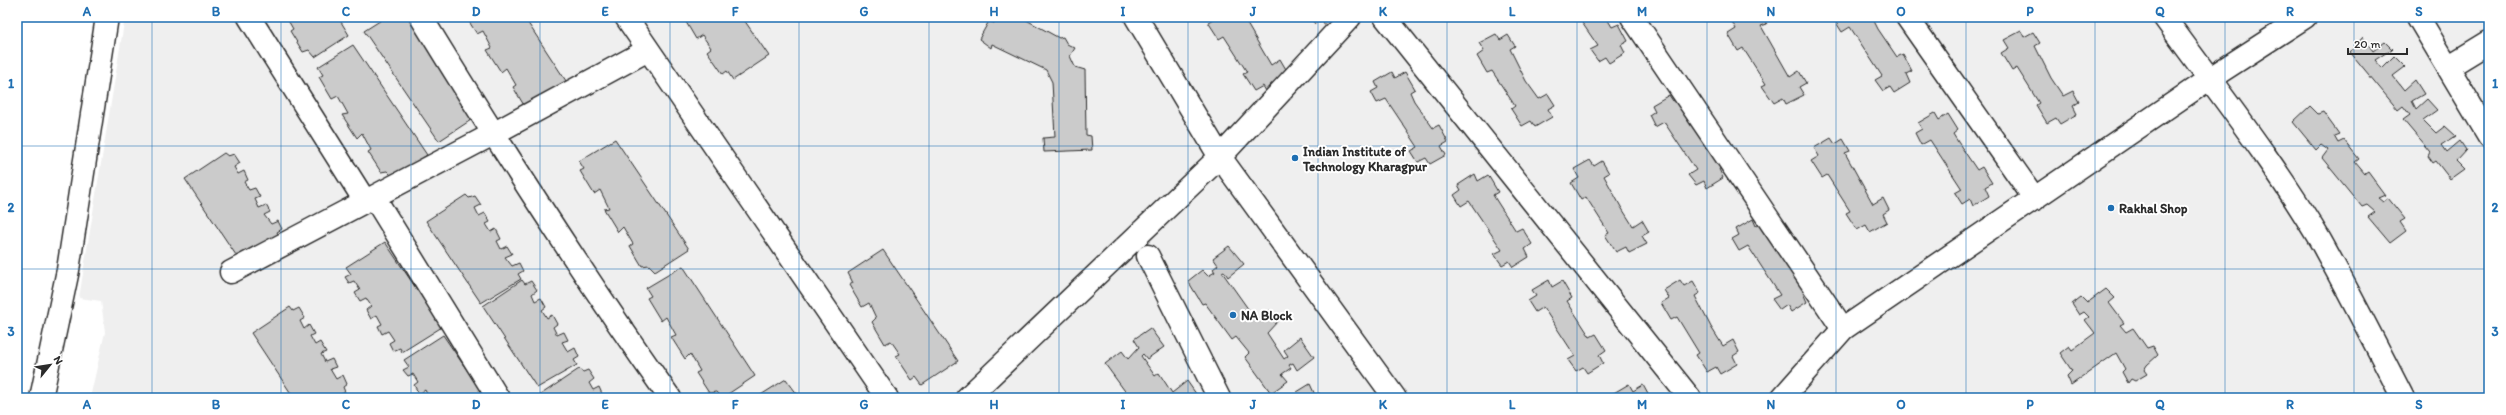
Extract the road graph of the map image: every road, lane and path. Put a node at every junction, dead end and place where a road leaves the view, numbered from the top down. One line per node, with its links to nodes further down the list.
1 (107, 17): 25 (street)
2 (249, 17): 20 (street)
3 (421, 17): 17 (street)
4 (626, 17): 14 (street)
5 (1136, 17): 19 (street)
6 (1350, 17): 19 (street)
7 (1385, 17): 32 (street)
8 (1632, 17): 24 (street)
9 (1907, 17): 21 (street)
10 (2164, 17): 16 (street)
11 (2305, 17): 16 (street)
12 (2418, 17): 15 (street)
13 (2489, 42): 15 (street)
14 (648, 50): 17 (street); 28 (street)
15 (2448, 67): 18 (street)
16 (2210, 79): 21 (street); 34 (street)
17 (493, 134): 20 (street); 27 (street)
18 (2489, 136)
19 (1220, 157): 29 (street); 31 (street)
20 (370, 199): 23 (street); 26 (street)
21 (2035, 199): 24 (street)
22 (1148, 256): 30 (street)
23 (231, 272)
24 (1843, 329): 33 (street)
25 (41, 398)
26 (498, 398)
27 (670, 398)
28 (887, 398)
29 (967, 398)
30 (1219, 398)
31 (1395, 398)
32 (1690, 398)
33 (1782, 398)
34 (2403, 398)

